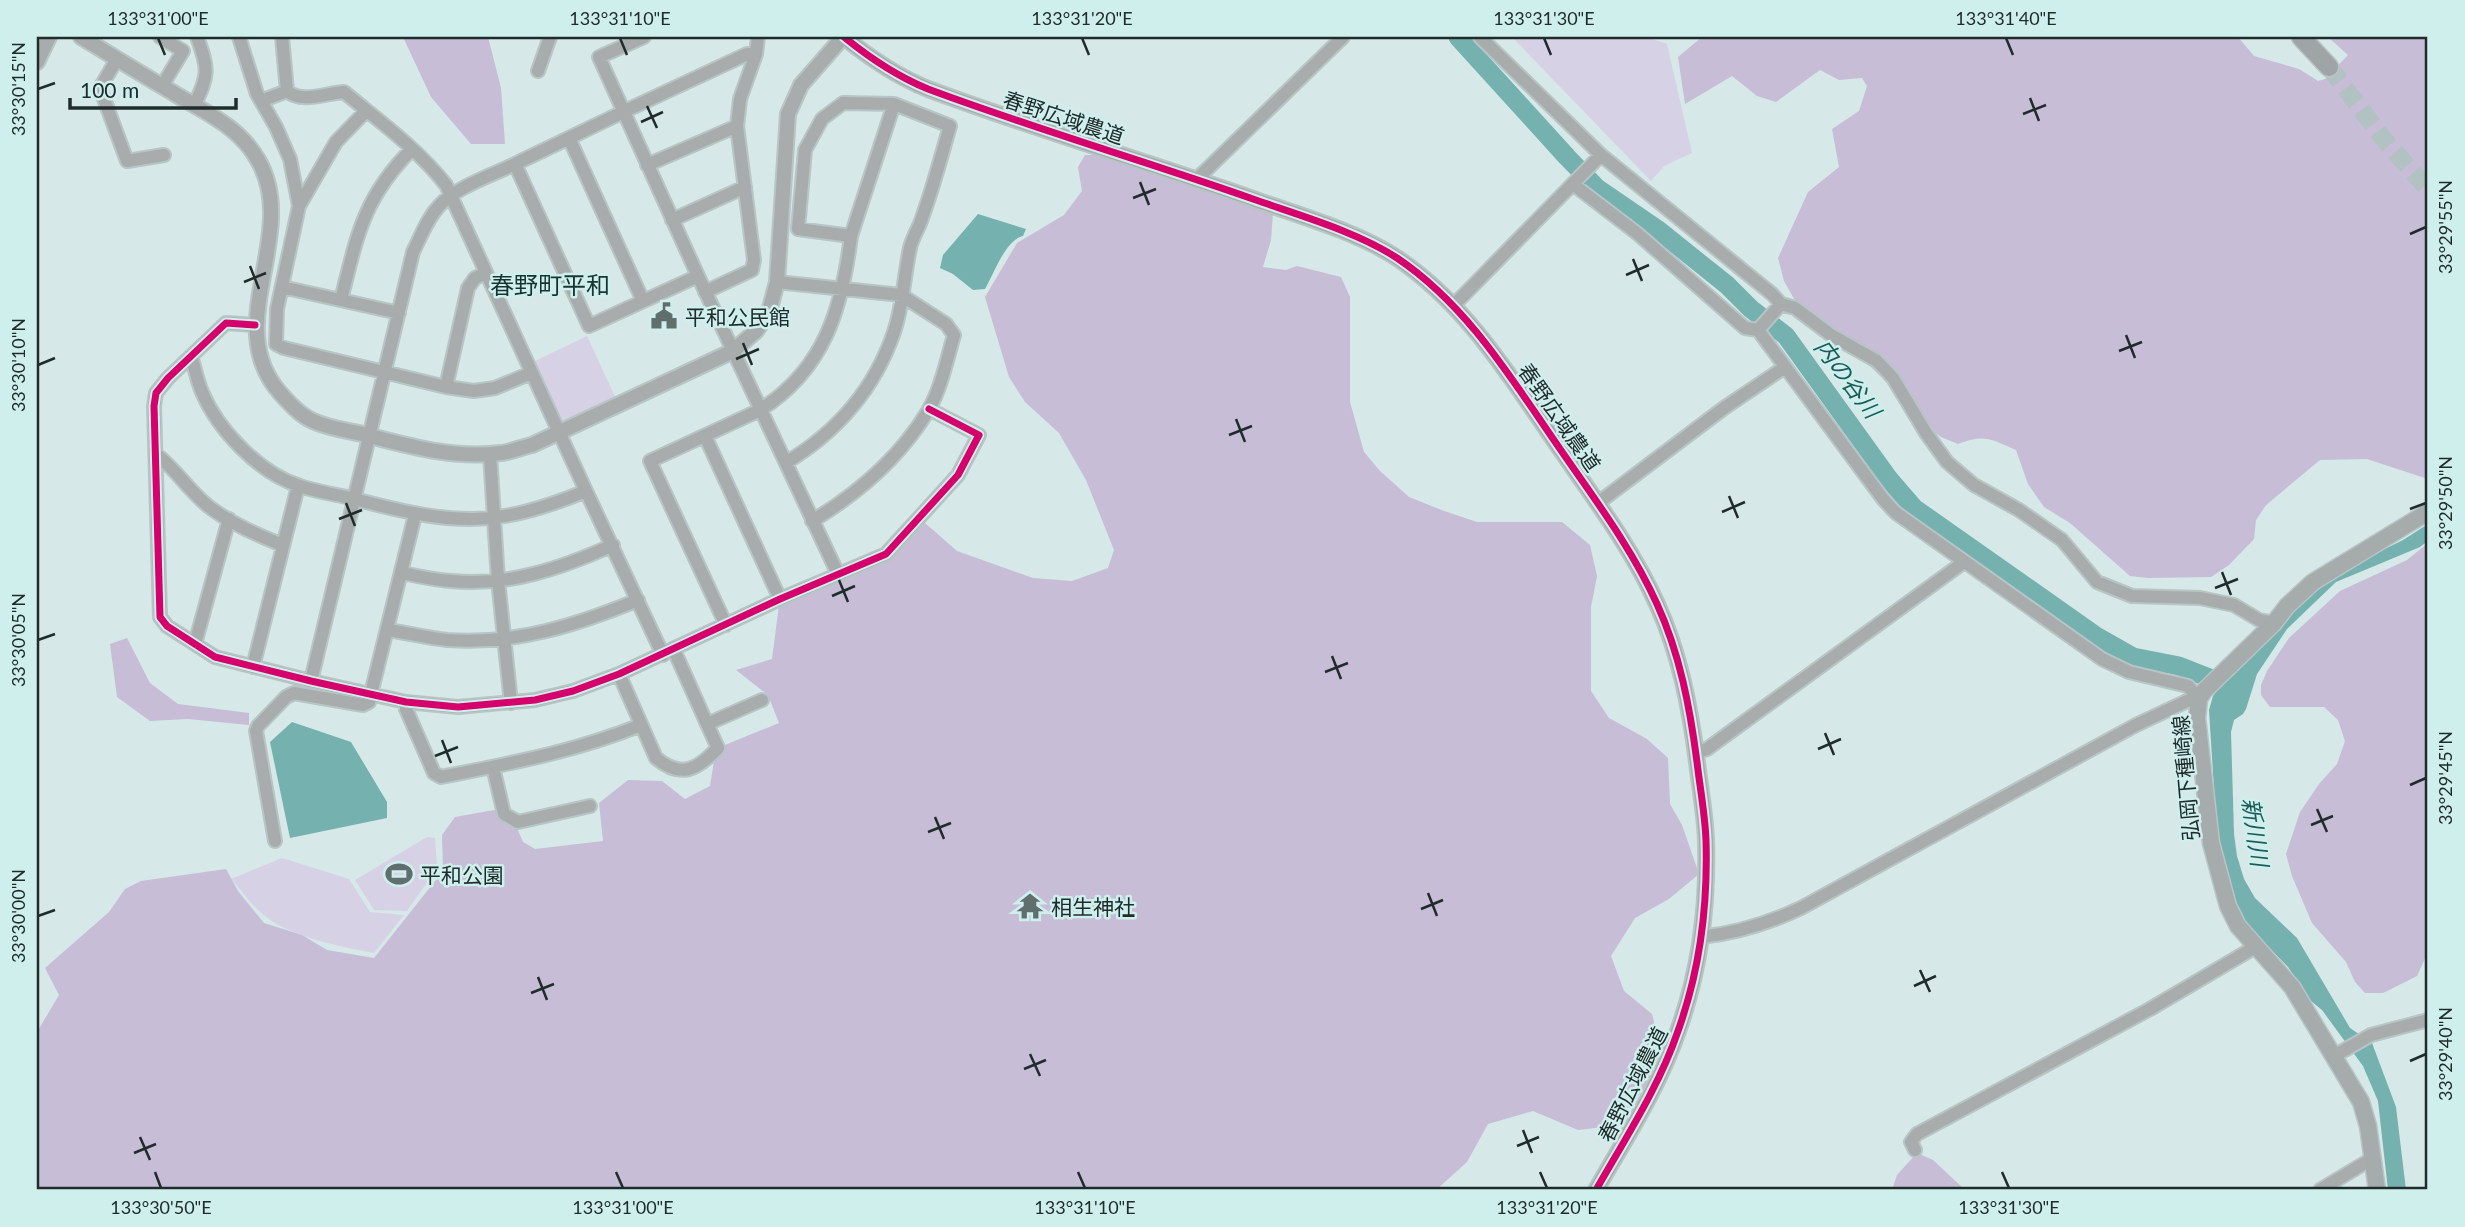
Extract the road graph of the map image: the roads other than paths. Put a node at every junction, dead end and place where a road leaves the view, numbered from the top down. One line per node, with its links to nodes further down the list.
1 (49, 37): 16 (street)
2 (81, 37): 15 (street)
3 (160, 37): 19 (street)
4 (197, 37): 23 (street)
5 (239, 37): 21 (street)
6 (282, 37): 20 (street)
7 (550, 37): 18 (street)
8 (643, 37): 25 (street)
9 (758, 37): 14 (street)
10 (844, 37): 33 (street, 春野広域農道); 42 (street)
11 (1343, 37): 33 (street)
12 (1480, 37): 30 (street)
13 (2301, 37): 17 (main road)
14 (756, 54): 25 (street); 26 (street)
15 (117, 59): 19 (street); 29 (street)
16 (37, 62)
17 (2329, 67)
18 (538, 71)
19 (162, 86): 23 (street)
20 (287, 91): 21 (street); 24 (street)
21 (261, 101): 37 (street)
22 (894, 104): 39 (street); 39 (street); 46 (street)
23 (194, 106): 52 (street)
24 (366, 111): 28 (street); 37 (street)
25 (622, 112): 27 (street); 32 (street)
26 (737, 126): 32 (street); 35 (street)
27 (569, 138): 31 (street); 48 (street)
28 (412, 149): 36 (street); 47 (street)
29 (164, 155)
30 (1599, 158): 34 (street); 50 (street)
31 (515, 164): 36 (street); 48 (street)
32 (647, 165): 38 (street)
33 (1197, 179): 49 (street, 春野広域農道)
34 (1575, 183): 49 (street); 53 (street)
35 (745, 187): 38 (street); 45 (street)
36 (451, 196): 40 (street); 51 (street)
37 (299, 206): 43 (street)
38 (672, 220): 41 (street)
39 (851, 236): 44 (street)
40 (486, 272): 58 (street); 59 (street)
41 (698, 276): 45 (street); 48 (street)
42 (777, 282): 44 (street); 54 (street)
43 (282, 287): 47 (street); 57 (street)
44 (841, 288): 46 (street); 61 (street)
45 (705, 292): 54 (street)
46 (901, 296): 60 (street); 67 (street)
47 (341, 300): 51 (street)
48 (643, 301)
49 (1453, 306): 71 (street, 春野広域農道)
50 (1779, 307): 53 (street); 85 (street)
51 (399, 313): 57 (street)
52 (255, 325): 55 (street); 63 (street)
53 (1760, 328): 56 (street)
54 (733, 351): 61 (street); 62 (street)
55 (191, 356): 65 (street); 68 (street)
56 (1785, 367): 71 (street); 79 (street)
57 (386, 373): 59 (street); 63 (street)
58 (531, 373): 59 (street); 62 (street)
59 (446, 387)
60 (929, 409): 76 (street); 81 (street)
61 (761, 410): 64 (street); 67 (street)
62 (559, 432): 66 (street); 69 (street)
63 (369, 436): 66 (street); 70 (street)
64 (705, 436): 83 (street); 86 (street)
65 (156, 454): 74 (street); 89 (street)
66 (490, 454): 75 (street)
67 (787, 462): 76 (street)
68 (298, 486): 70 (street); 77 (street)
69 (586, 491): 75 (street); 78 (street)
70 (356, 499): 73 (street); 93 (street)
71 (1598, 503): 101 (street, 春野広域農道)
72 (2428, 512): 85 (main road, 弘岡下種崎線)
73 (415, 514): 75 (street); 80 (street)
74 (229, 519): 77 (street); 89 (street)
75 (494, 519): 82 (street)
76 (812, 521): 81 (street)
77 (282, 545): 91 (street)
78 (613, 545): 82 (street); 84 (street)
79 (1964, 562): 95 (street); 101 (street)
80 (402, 573): 82 (street); 87 (street)
81 (838, 575): 83 (street)
82 (498, 580): 88 (street)
83 (780, 599): 86 (street)
84 (638, 600): 88 (street); 90 (street)
85 (2274, 623): 95 (main road, 弘岡下種崎線)
86 (726, 625): 90 (street)
87 (388, 630): 88 (street); 94 (street)
88 (504, 639): 98 (street)
89 (195, 644): 91 (street)
90 (669, 652): 92 (street); 99 (street)
91 (253, 667): 93 (street)
92 (619, 674): 98 (street); 100 (street)
93 (311, 681): 94 (street)
94 (371, 695): 97 (street); 104 (street)
95 (2202, 695): 105 (street); 106 (main road, 弘岡下種崎線)
96 (762, 700): 99 (street)
97 (406, 702): 98 (street); 102 (street)
98 (510, 703)
99 (707, 724): 100 (street)
100 (641, 725): 102 (street)
101 (1695, 753): 105 (street, 春野広域農道)
102 (493, 767): 103 (street)
103 (590, 806)
104 (275, 841)
105 (1701, 937): 111 (street, 春野広域農道)
106 (2257, 946): 108 (main road, 弘岡下種崎線); 109 (street)
107 (2428, 1020): 108 (street)
108 (2337, 1054): 110 (main road, 弘岡下種崎線)
109 (1915, 1150)
110 (2373, 1158): 112 (street); 113 (main road, 弘岡下種崎線)
111 (1596, 1190)
112 (2320, 1190)
113 (2377, 1190)

